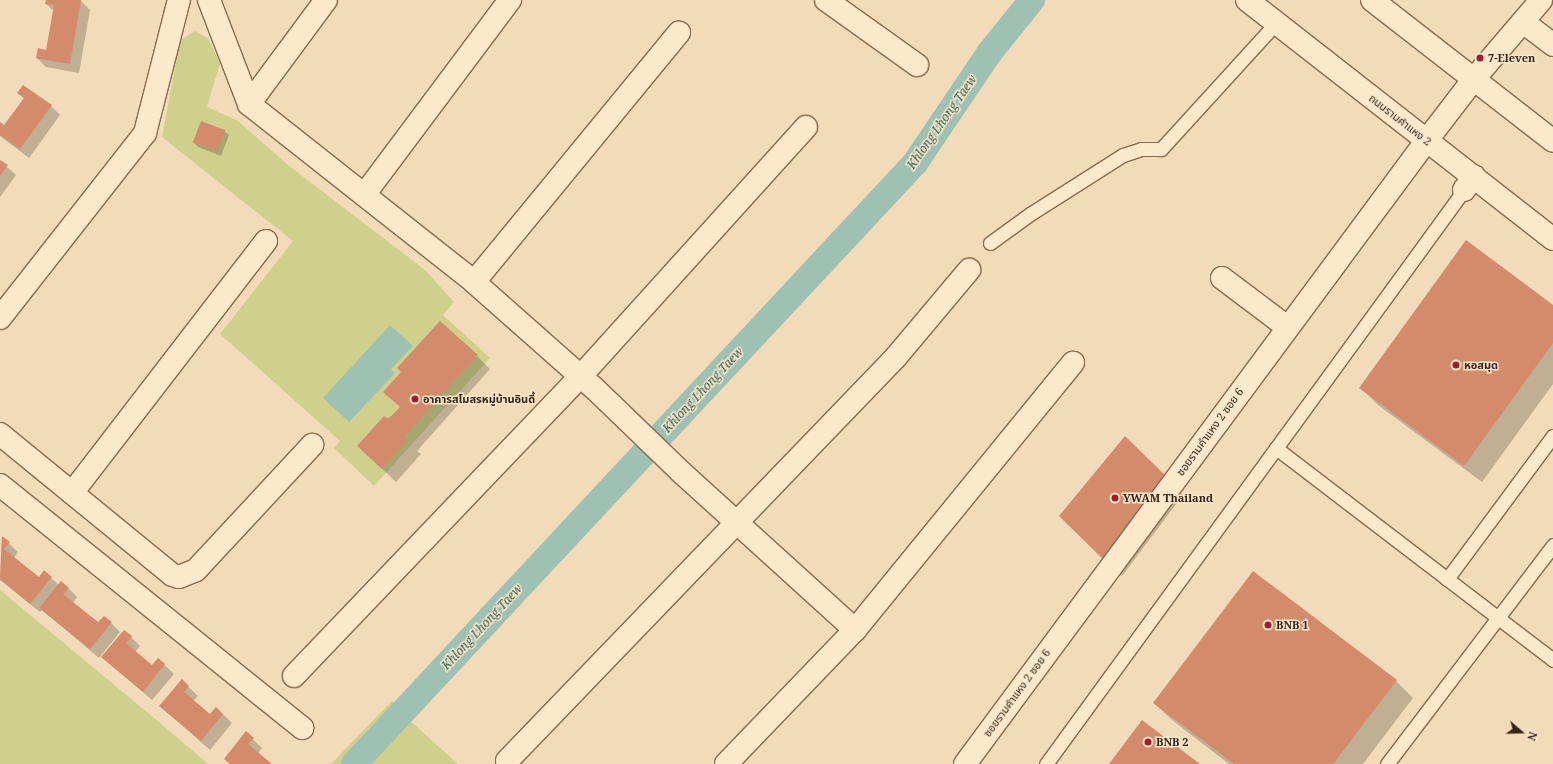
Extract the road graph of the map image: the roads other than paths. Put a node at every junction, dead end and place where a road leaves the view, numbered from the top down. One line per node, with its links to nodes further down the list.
1 (179, 0): 27 (street)
2 (209, 0): 15 (street)
3 (326, 0): 15 (street)
4 (510, 0): 20 (street)
5 (1247, 0): 10 (street, ถนนรามคำแหง 2)
6 (1372, 0): 14 (street)
7 (1541, 0): 9 (street, ซอยรามคำแหง 2 ซอย 6)
8 (838, 4): 13 (street)
9 (1524, 22): 12 (street); 14 (street, ซอยรามคำแหง 2 ซอย 6)
10 (1276, 23): 17 (street, ถนนรามคำแหง 2); 23 (lane)
11 (679, 32): 26 (street)
12 (1553, 45)
13 (917, 65)
14 (1473, 80): 17 (street, ซอยรามคำแหง 2 ซอย 6); 18 (street)
15 (248, 104): 20 (street)
16 (806, 127): 30 (street)
17 (1427, 140): 19 (street, ถนนรามคำแหง 2); 28 (street, ซอยรามคำแหง 2 ซอย 6)
18 (1553, 141)
19 (1469, 183): 21 (street, ถนนรามคำแหง 2); 34 (lane)
20 (364, 195): 26 (street)
21 (1553, 239)
22 (266, 241): 36 (street)
23 (990, 243)
24 (969, 270): 37 (street)
25 (1222, 278): 28 (street)
26 (474, 282): 30 (street)
27 (0, 318)
28 (1287, 327): 47 (street, ซอยรามคำแหง 2 ซอย 6)
29 (1073, 363): 41 (street)
30 (580, 377): 37 (street); 43 (street)
31 (0, 434): 36 (street)
32 (1553, 437): 39 (lane)
33 (312, 445): 36 (street)
34 (1276, 448): 39 (lane); 48 (lane)
35 (0, 485): 44 (street)
36 (72, 493)
37 (735, 523): 41 (street); 45 (street)
38 (1553, 545): 40 (lane)
39 (1447, 579): 40 (lane)
40 (1497, 617): 42 (lane); 49 (lane)
41 (855, 630): 46 (street)
42 (1553, 660)
43 (294, 676)
44 (302, 728)
45 (507, 761)
46 (726, 764)
47 (965, 764)
48 (1046, 764)
49 (1387, 764)

